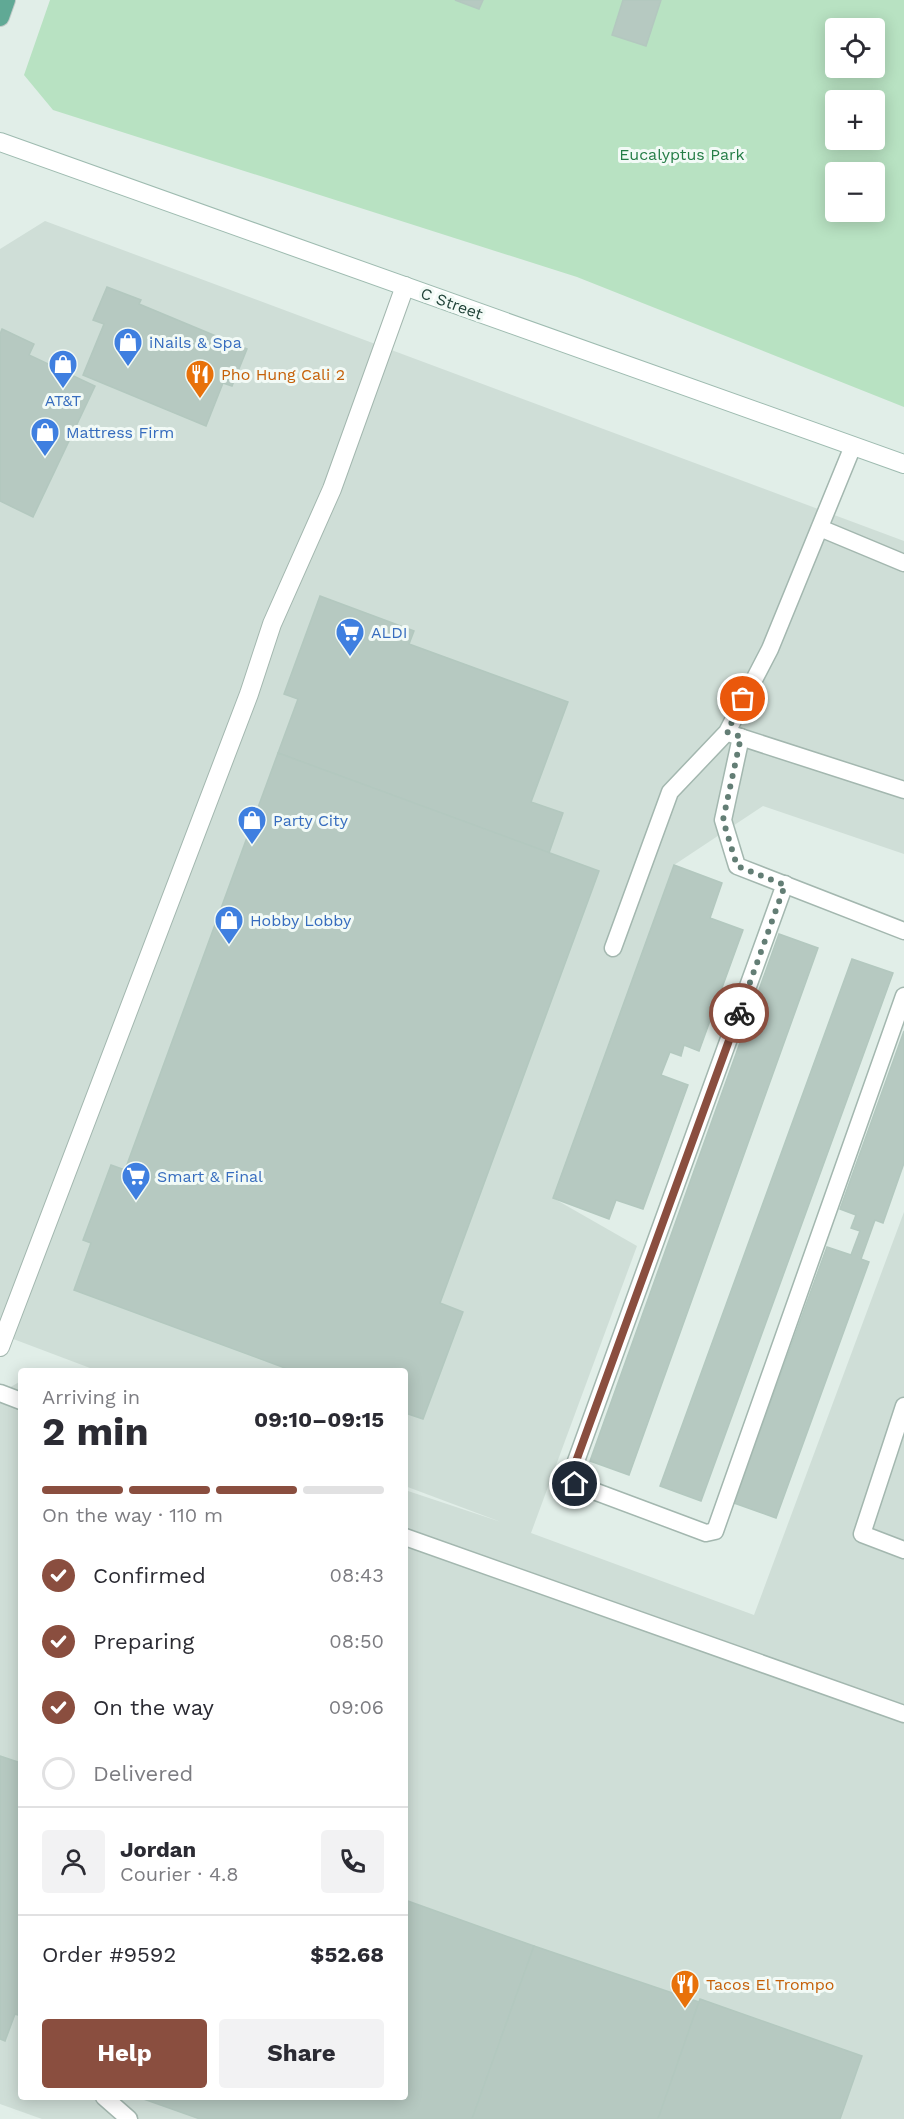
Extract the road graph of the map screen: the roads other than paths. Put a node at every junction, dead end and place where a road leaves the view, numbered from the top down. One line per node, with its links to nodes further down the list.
1 (6, 0): 2 (main road)
2 (0, 17)
3 (0, 142): 4 (street, C Street)
4 (405, 286): 5 (street, C Street); 15 (street)
5 (853, 446): 6 (street, C Street); 7 (lane)
6 (904, 465)
7 (820, 528): 8 (lane); 9 (lane)
8 (904, 563)
9 (734, 735): 10 (lane); 11 (lane); 13 (lane)
10 (904, 790)
11 (785, 885): 12 (lane); 14 (lane)
12 (904, 931)
13 (613, 948)
14 (904, 996)
15 (0, 1347)
16 (0, 1393): 17 (lane)
17 (18, 1400)
18 (904, 1406): 20 (lane)
19 (408, 1538): 21 (lane)
20 (904, 1550)
21 (904, 1714)
22 (107, 2100): 23 (lane)
23 (129, 2119)

